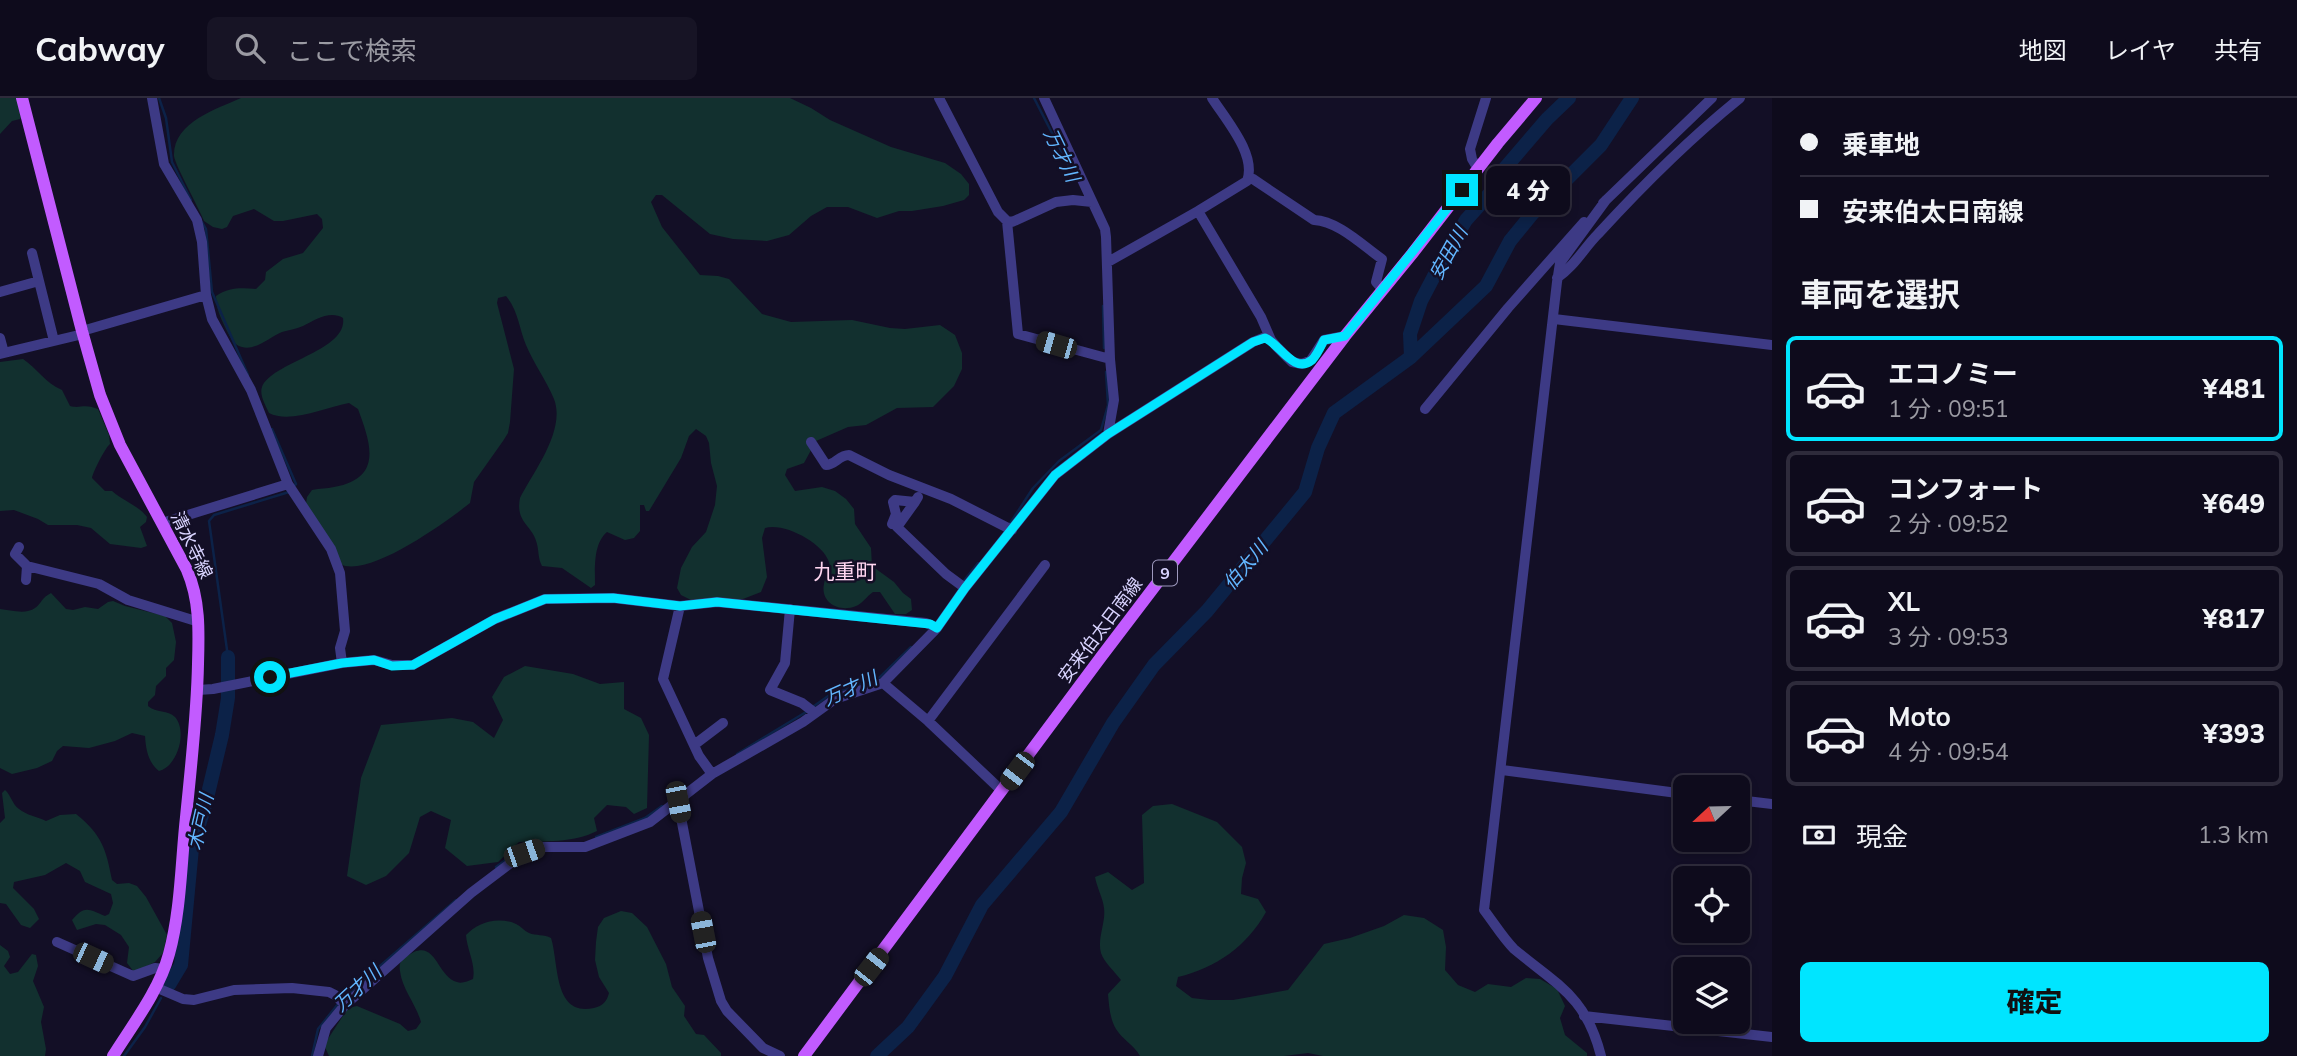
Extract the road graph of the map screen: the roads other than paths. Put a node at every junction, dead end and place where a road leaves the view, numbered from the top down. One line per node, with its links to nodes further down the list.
1 (22, 98): 24 (main road, 清水寺線)
2 (152, 98): 22 (street)
3 (939, 98): 15 (street)
4 (1044, 98): 13 (street)
5 (1212, 98): 11 (street)
6 (1486, 98): 10 (street)
7 (1536, 98): 10 (main road, 安来伯太日南線 / 9)
8 (1712, 98): 12 (street)
9 (1740, 98): 18 (street)
10 (1478, 169): 20 (main road, 安来伯太日南線 / 9)
11 (1248, 178): 14 (street); 20 (street)
12 (1606, 200): 18 (street); 32 (street)
13 (1088, 202): 15 (street); 17 (street)
14 (1198, 211): 17 (street); 27 (street)
15 (1007, 221): 31 (street)
16 (32, 253): 19 (street)
17 (1108, 262): 31 (street)
18 (1558, 278): 23 (street)
19 (39, 281): 21 (street); 28 (street)
20 (1383, 289): 25 (main road, 安来伯太日南線 / 9)
21 (0, 292)
22 (206, 295): 24 (street); 35 (street)
23 (1554, 319): 29 (street); 57 (street)
24 (82, 332): 28 (street); 38 (main road, 清水寺線)
25 (1345, 336): 27 (street); 59 (main road, 安来伯太日南線 / 9)
26 (0, 338): 30 (street)
27 (1271, 340): 33 (street)
28 (54, 341): 30 (street)
29 (1772, 345)
30 (2, 354)
31 (1107, 359): 33 (street)
32 (1425, 409)
33 (1108, 434): 40 (street)
34 (811, 442): 36 (street)
35 (288, 484): 38 (street); 50 (street)
36 (924, 489): 37 (street); 40 (street)
37 (915, 502): 39 (street); 45 (street)
38 (162, 523): 48 (main road, 清水寺線)
39 (892, 524)
40 (1008, 529): 45 (street)
41 (14, 553): 43 (street)
42 (1045, 565): 54 (street)
43 (27, 566): 44 (street); 48 (street)
44 (26, 580)
45 (962, 586): 49 (street)
46 (680, 606): 47 (street); 50 (street); 56 (street)
47 (790, 609): 49 (street); 53 (street)
48 (198, 622): 52 (main road, 清水寺線)
49 (934, 626): 51 (street)
50 (342, 663): 52 (street)
51 (883, 683): 53 (street); 54 (street)
52 (198, 690): 65 (main road, 清水寺線)
53 (811, 710): 58 (street)
54 (928, 721): 59 (street)
55 (723, 723): 56 (street)
56 (694, 745): 58 (street)
57 (1502, 770): 60 (street); 68 (street)
58 (712, 774): 62 (street)
59 (1002, 790): 73 (main road, 安来伯太日南線 / 9)
60 (1673, 791)
61 (1750, 801): 63 (street)
62 (678, 802): 67 (street); 72 (street)
63 (1772, 804)
64 (57, 942): 65 (street)
65 (164, 969): 66 (main road, 清水寺線)
66 (155, 988): 67 (street); 70 (main road, 清水寺線)
67 (345, 1005): 71 (street)
68 (1584, 1016): 69 (street); 74 (street)
69 (1772, 1037)
70 (113, 1056)
71 (318, 1056)
72 (780, 1056)
73 (804, 1056)
74 (1601, 1056)

